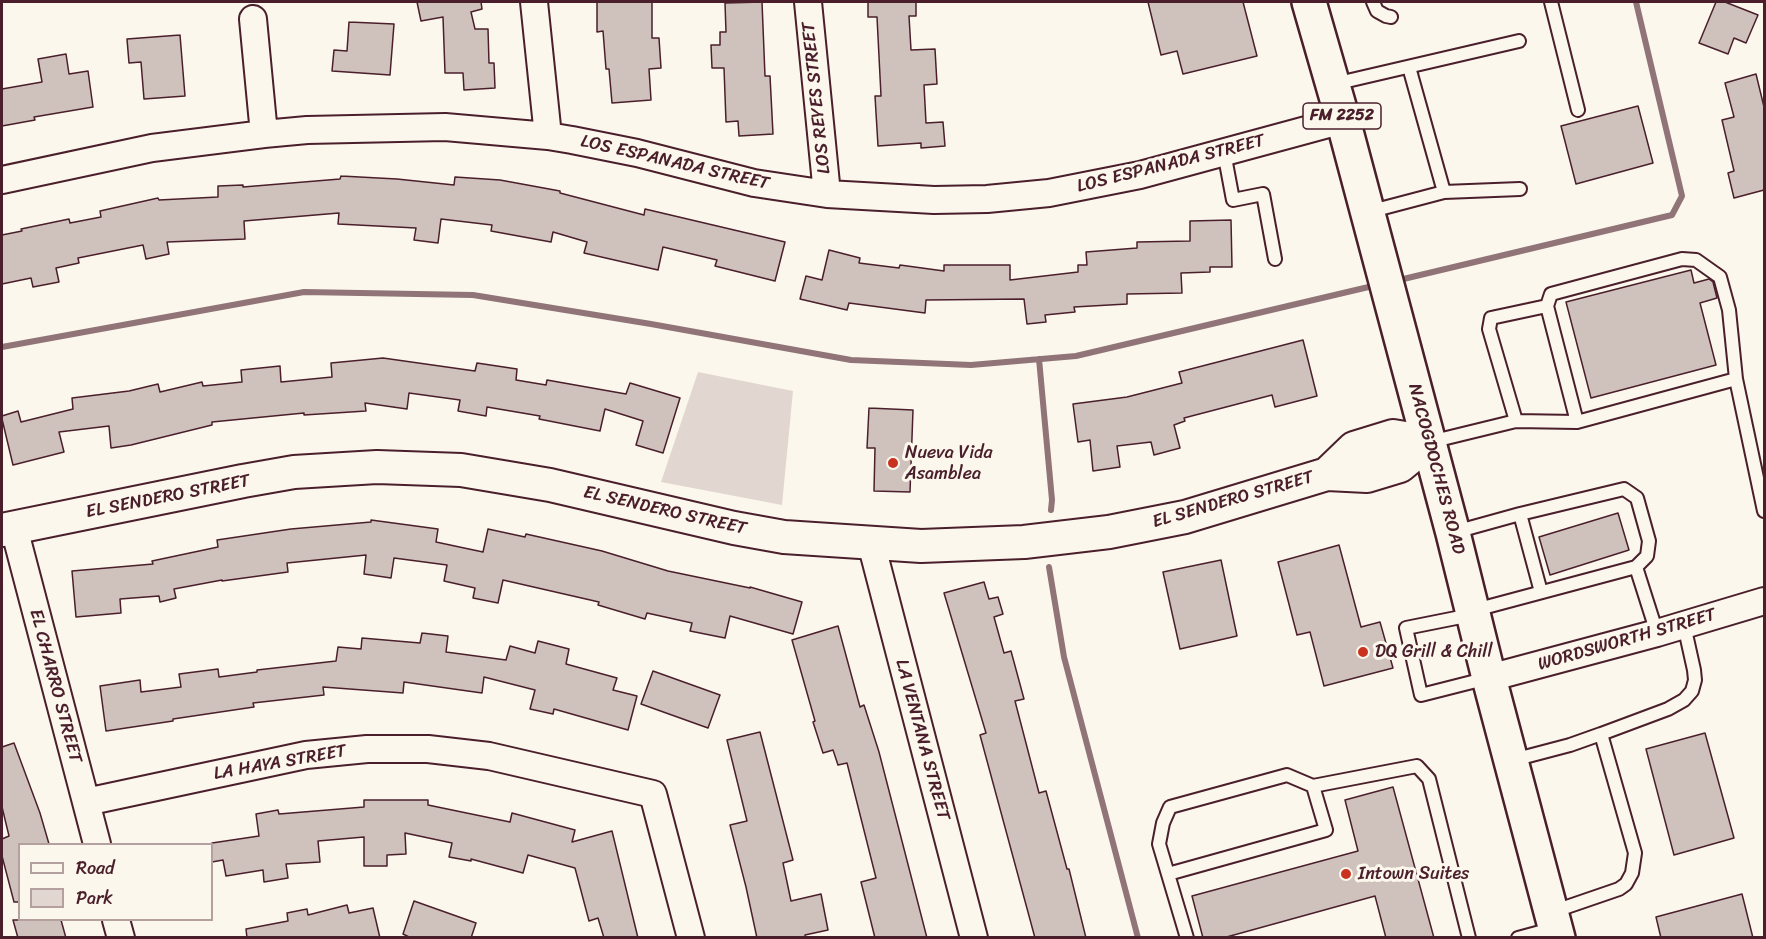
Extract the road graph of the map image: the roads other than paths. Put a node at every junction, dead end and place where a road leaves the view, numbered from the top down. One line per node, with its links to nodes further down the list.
1 (534, 2): 14 (street)
2 (808, 2): 19 (street, LOS REYES STREET)
3 (1309, 2): 10 (main road, NACOGDOCHES ROAD / FM 2252)
4 (1373, 2): 6 (lane)
5 (1551, 2): 11 (lane)
6 (1392, 17)
7 (253, 19): 13 (street)
8 (1519, 41): 9 (lane)
9 (1410, 67): 10 (lane); 18 (lane)
10 (1333, 84): 12 (main road, NACOGDOCHES ROAD / FM 2252)
11 (1578, 110)
12 (1343, 120): 15 (street, LOS ESPANADA STREET); 20 (main road, NACOGDOCHES ROAD / FM 2252)
13 (264, 134): 14 (street, LOS ESPANADA STREET); 16 (street, LOS ESPANADA STREET)
14 (548, 136): 19 (street, LOS ESPANADA STREET)
15 (1224, 152): 19 (street, LOS ESPANADA STREET); 21 (lane)
16 (2, 180)
17 (1520, 189): 18 (lane)
18 (1444, 192): 20 (lane)
19 (827, 194)
20 (1370, 222): 26 (main road, NACOGDOCHES ROAD / FM 2252)
21 (1275, 259)
22 (1547, 306): 23 (lane); 24 (lane); 25 (lane)
23 (1736, 379): 25 (lane); 27 (lane)
24 (1516, 421): 25 (lane); 26 (lane)
25 (1577, 422)
26 (1429, 442): 30 (main road, NACOGDOCHES ROAD / FM 2252); 31 (street, EL SENDERO STREET)
27 (1764, 511)
28 (1520, 514): 30 (lane); 32 (lane); 33 (lane)
29 (8, 529): 31 (street, EL SENDERO STREET); 42 (street, EL CHARRO STREET)
30 (1454, 533): 35 (main road, NACOGDOCHES ROAD / FM 2252)
31 (871, 543): 49 (street, LA VENTANA STREET)
32 (1636, 567): 33 (lane); 37 (lane)
33 (1541, 592): 35 (lane)
34 (1764, 601): 36 (street, WORDSWORTH STREET)
35 (1474, 612): 38 (main road, NACOGDOCHES ROAD / FM 2252); 38 (lane)
36 (1684, 625): 37 (street, WORDSWORTH STREET); 39 (lane)
37 (1658, 633): 38 (street, WORDSWORTH STREET)
38 (1489, 678): 40 (main road, NACOGDOCHES ROAD / FM 2252)
39 (1601, 734): 40 (lane); 46 (lane)
40 (1511, 760): 46 (main road, NACOGDOCHES ROAD / FM 2252)
41 (1312, 786): 44 (lane); 44 (lane); 51 (lane)
42 (86, 802): 43 (street, EL CHARRO STREET); 48 (street, LA HAYA STREET)
43 (97, 843)
44 (1168, 874): 50 (lane)
45 (116, 921): 47 (street)
46 (1555, 926): 52 (lane)
47 (121, 938)
48 (691, 938)
49 (974, 938)
50 (1187, 938)
51 (1469, 938)
52 (1518, 938)

